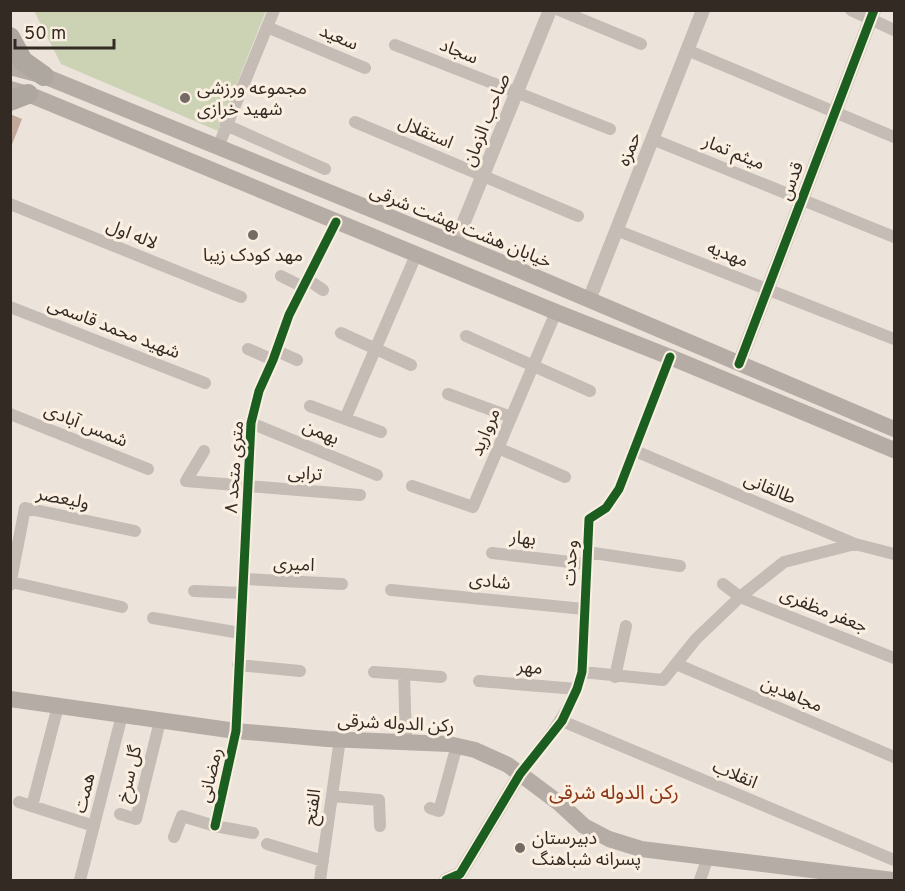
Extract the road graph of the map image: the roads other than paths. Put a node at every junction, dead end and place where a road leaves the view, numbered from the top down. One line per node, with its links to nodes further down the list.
1 (274, 10): 7 (street)
2 (550, 10): 16 (street, صاحب الزمان)
3 (559, 10): 10 (street)
4 (703, 10): 12 (street, حمزه)
5 (851, 10): 6 (street)
6 (872, 15): 8 (street); 18 (street, قدس)
7 (267, 27): 14 (street, سعید); 20 (street)
8 (894, 30)
9 (10, 37): 15 (highway)
10 (641, 44)
11 (396, 45): 16 (street, سجاد)
12 (687, 50): 18 (street); 23 (street, حمزه)
13 (10, 67): 15 (main road, خیابان هشت بهشت شرقی)
14 (365, 68)
15 (44, 76): 24 (main road, خیابان هشت بهشت شرقی)
16 (516, 93): 21 (street, سجاد); 26 (street, صاحب الزمان)
17 (16, 94): 30 (main road)
18 (835, 112): 22 (street); 27 (street, قدس)
19 (355, 122): 26 (street, استقلال)
20 (226, 125): 24 (street); 25 (street)
21 (610, 129)
22 (894, 137)
23 (652, 139): 27 (street, میثم تمار); 31 (street, حمزه)
24 (218, 147): 33 (main road, خیابان هشت بهشت شرقی)
25 (325, 169)
26 (483, 176): 29 (street, استقلال); 33 (street, صاحب الزمان)
27 (802, 198): 32 (street, میثم تمار); 39 (street, قدس)
28 (10, 204): 41 (street, لاله اول)
29 (578, 216)
30 (336, 222): 34 (main road); 37 (street, ۸ متری متحد)
31 (616, 230): 39 (street, مهدیه); 42 (street, حمزه)
32 (894, 237)
33 (455, 244): 35 (main road, خیابان هشت بهشت شرقی)
34 (416, 255): 38 (main road); 49 (street)
35 (498, 261): 38 (main road); 42 (main road, خیابان هشت بهشت شرقی)
36 (281, 276): 37 (street)
37 (305, 283): 40 (street); 50 (street, ۸ متری متحد)
38 (486, 284): 44 (main road)
39 (768, 289): 47 (street, مهدیه); 53 (street, قدس)
40 (323, 290)
41 (241, 297)
42 (589, 300): 53 (main road, خیابان هشت بهشت شرقی)
43 (10, 307): 56 (street, شهید محمد قاسمی)
44 (556, 312): 51 (main road); 55 (street, مروارید)
45 (340, 333): 49 (street)
46 (466, 336): 55 (street)
47 (894, 339)
48 (248, 349): 50 (street)
49 (375, 350): 54 (street); 62 (street)
50 (275, 355): 52 (street); 63 (street, ۸ متری متحد)
51 (669, 357): 67 (street, وحدت); 68 (main road)
52 (297, 360)
53 (739, 364): 64 (main road, خیابان هشت بهشت شرقی)
54 (411, 365)
55 (533, 365): 57 (street); 61 (street, مروارید)
56 (205, 383)
57 (590, 391)
58 (448, 394): 61 (street)
59 (310, 406): 62 (street)
60 (10, 414): 70 (street, شمس آبادی)
61 (511, 417): 66 (street, مروارید)
62 (345, 419): 65 (street)
63 (251, 423): 71 (street, بهمن); 74 (street, ۸ متری متحد)
64 (894, 429)
65 (381, 432)
66 (498, 448): 72 (street); 73 (street, مروارید)
67 (633, 450): 78 (street, طالقانی); 81 (street, وحدت)
68 (894, 450)
69 (204, 451): 74 (street, ترابی)
70 (148, 469)
71 (377, 475)
72 (565, 477)
73 (412, 486)
74 (248, 488): 75 (street, ترابی); 83 (street, ۸ متری متحد)
75 (360, 495)
76 (16, 522): 77 (street, ولیعصر); 84 (street, ولیعصر)
77 (135, 531)
78 (855, 544): 80 (street, طالقانی); 90 (street)
79 (492, 553): 81 (street, بهار)
80 (894, 555)
81 (587, 558): 82 (street, بهار); 92 (street, وحدت)
82 (680, 566)
83 (244, 579): 85 (street, امیری); 89 (street, ۸ متری متحد)
84 (11, 583): 91 (street)
85 (342, 584)
86 (723, 584): 90 (street, جعفر مظفری)
87 (391, 590): 92 (street, شادی)
88 (194, 591): 89 (street)
89 (243, 593): 95 (street, ۸ متری متحد)
90 (740, 597): 96 (street, جعفر مظفری); 97 (street)
91 (122, 607)
92 (584, 609): 101 (street, وحدت)
93 (153, 618): 95 (street)
94 (626, 626): 104 (street)
95 (240, 633): 98 (street, ۸ متری متحد)
96 (894, 658)
97 (676, 664): 104 (street); 116 (street, مجاهدین)
98 (238, 665): 99 (street); 112 (street, ۸ متری متحد)
99 (300, 671)
100 (374, 672): 102 (street)
101 (582, 672): 104 (street); 106 (street, وحدت)
102 (404, 674): 103 (street); 114 (street)
103 (441, 677)
104 (615, 677)
105 (479, 681): 106 (street, مهر)
106 (577, 689): 111 (street, وحدت)
107 (10, 699): 108 (main road, رکن الدوله شرقی)
108 (58, 706): 109 (main road, رکن الدوله شرقی); 120 (street)
109 (122, 715): 110 (main road, رکن الدوله شرقی); 123 (street, همت)
110 (160, 721): 112 (main road, رکن الدوله شرقی); 122 (street, گل سرخ)
111 (562, 721): 117 (street, وحدت); 130 (street, انقلاب)
112 (236, 731): 113 (main road, رکن الدوله شرقی); 124 (street, رمضانی)
113 (340, 739): 114 (main road, رکن الدوله شرقی); 118 (street, الفتح)
114 (406, 741): 115 (main road, رکن الدوله شرقی)
115 (457, 746): 117 (main road, رکن الدوله شرقی); 121 (street)
116 (894, 757)
117 (520, 774): 129 (main road, رکن الدوله شرقی); 135 (street)
118 (332, 796): 125 (street); 131 (street, الفتح)
119 (20, 802): 120 (street)
120 (32, 806): 123 (street)
121 (430, 808)
122 (120, 814)
123 (94, 826): 133 (street, همت)
124 (215, 826): 126 (street); 127 (street)
125 (380, 826)
126 (253, 833)
127 (174, 837)
128 (267, 844): 131 (street)
129 (708, 857): 132 (main road, رکن الدوله شرقی); 136 (street)
130 (894, 860)
131 (323, 861): 134 (street, الفتح)
132 (799, 874): 137 (main road, رکن الدوله شرقی)
133 (80, 880)
134 (320, 880)
135 (446, 880)
136 (700, 880)
137 (884, 880)

